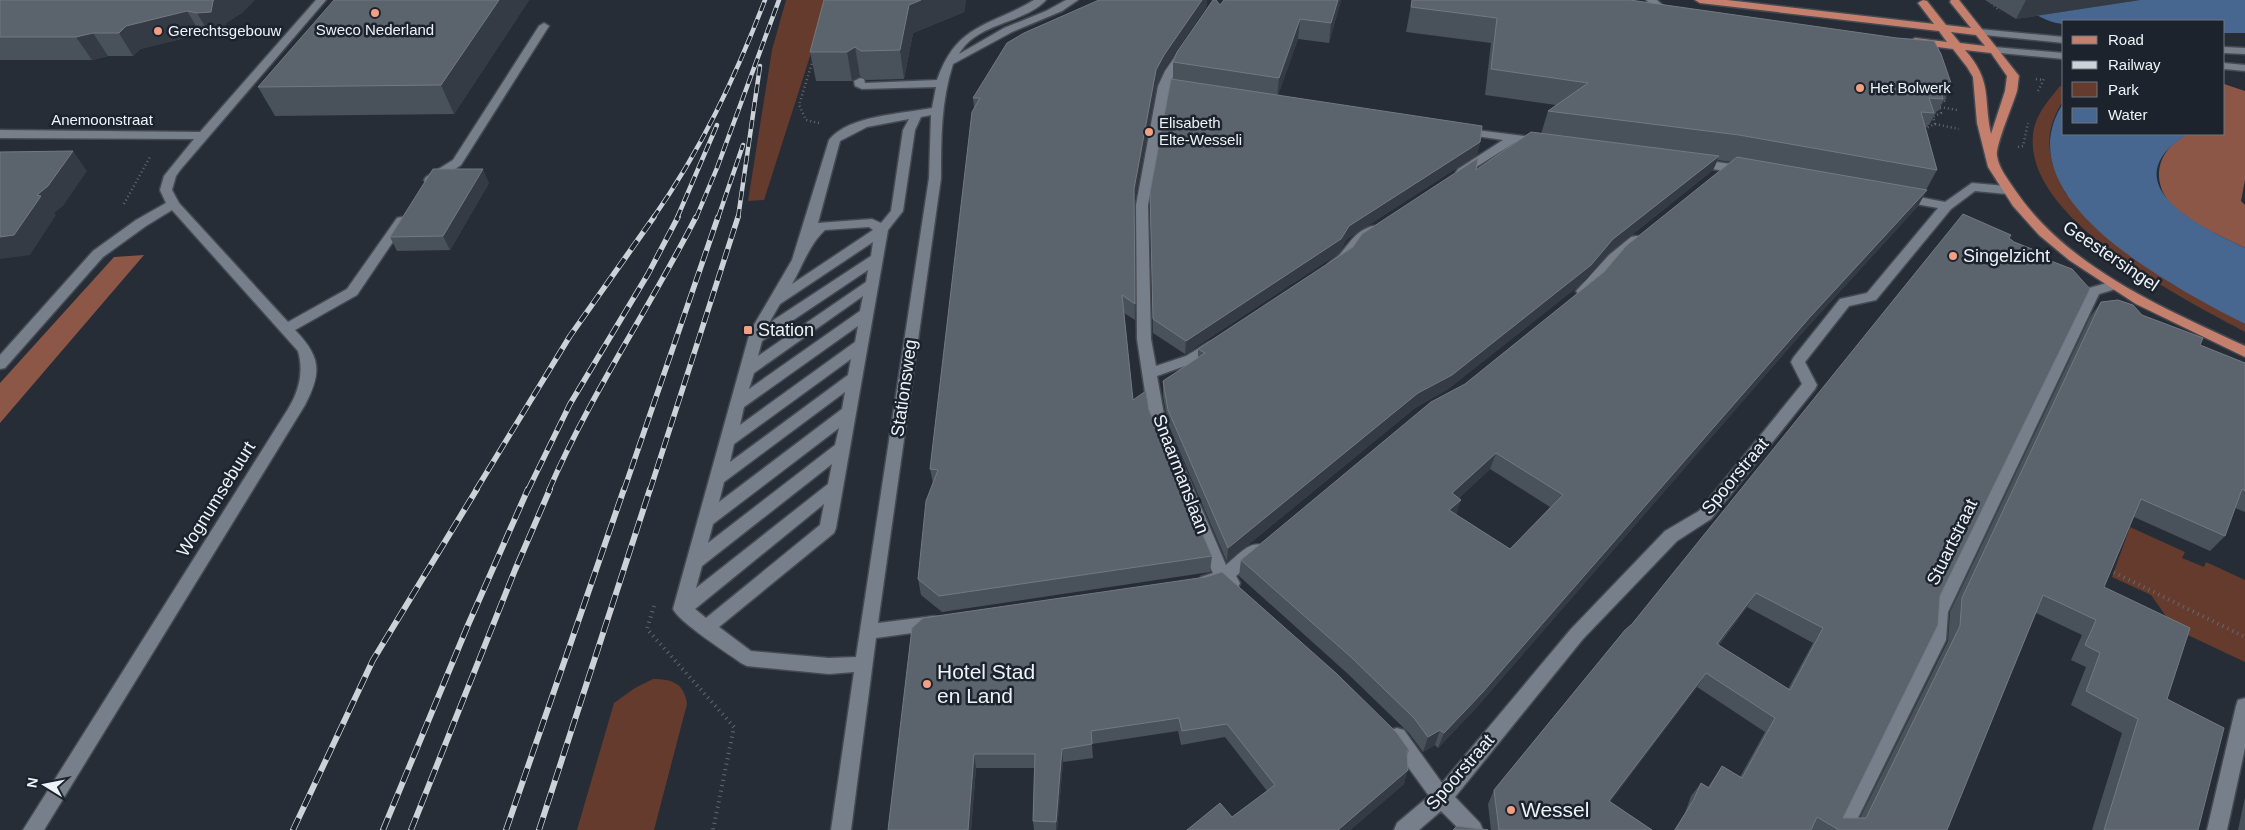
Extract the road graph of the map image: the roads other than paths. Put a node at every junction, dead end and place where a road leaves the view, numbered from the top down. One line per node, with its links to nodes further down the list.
1 (320, 0): 29 (street)
2 (1041, 0): 20 (street, Stationsweg)
3 (1073, 0): 20 (street)
4 (1700, 0): 10 (main road)
5 (1955, 2): 11 (main road)
6 (1923, 3): 10 (main road, Geestersingel)
7 (1648, 5): 8 (main road)
8 (1669, 12)
9 (544, 26): 38 (street)
10 (1942, 28): 11 (main road); 15 (main road, Geestersingel)
11 (1979, 32): 14 (street); 16 (main road)
12 (1191, 40): 64 (street, Snaarmanslaan)
13 (1906, 40): 15 (main road)
14 (2062, 40)
15 (1956, 46): 16 (main road); 32 (main road, Geestersingel)
16 (1994, 50): 19 (street); 32 (main road)
17 (2225, 50): 18 (street)
18 (2245, 51)
19 (2062, 56)
20 (950, 62): 24 (street, Stationsweg)
21 (2225, 66): 22 (street)
22 (2245, 68)
23 (860, 80): 24 (street)
24 (942, 83): 25 (street, Stationsweg)
25 (937, 110): 26 (street); 81 (street, Stationsweg)
26 (917, 114): 43 (street); 47 (street)
27 (1445, 129): 30 (street)
28 (0, 134): 29 (street, Anemoonstraat)
29 (203, 136): 41 (street)
30 (1512, 139): 31 (street); 37 (street)
31 (1552, 144)
32 (1991, 152): 39 (main road, Geestersingel)
33 (1689, 162): 34 (street)
34 (1728, 167): 35 (street); 36 (street)
35 (1757, 172)
36 (1713, 179)
37 (1449, 181)
38 (422, 189)
39 (2007, 190): 42 (street); 53 (main road, Geestersingel)
40 (1891, 195): 42 (street)
41 (173, 204): 57 (street, Wognumsebuurt); 62 (street)
42 (1948, 206): 85 (street, Spoorstraat)
43 (814, 212): 46 (street); 49 (street)
44 (406, 214): 57 (street)
45 (1385, 223): 51 (street)
46 (821, 226): 47 (street); 49 (street)
47 (882, 230): 50 (street); 54 (street)
48 (1644, 234): 55 (street)
49 (806, 241): 54 (street)
50 (878, 257): 52 (street); 58 (street)
51 (1321, 273)
52 (873, 283): 56 (street); 63 (street)
53 (2114, 285): 61 (main road, Geestersingel); 90 (street, Stuartstraat)
54 (775, 301): 58 (street)
55 (1569, 303)
56 (867, 313): 60 (street); 66 (street)
57 (287, 328): 86 (street, Wognumsebuurt)
58 (756, 334): 63 (street)
59 (1224, 338): 64 (street)
60 (862, 344): 65 (street); 68 (street)
61 (2245, 352)
62 (0, 364)
63 (746, 372): 66 (street)
64 (1149, 374): 75 (street, Snaarmanslaan)
65 (856, 377): 67 (street); 70 (street)
66 (737, 405): 68 (street)
67 (850, 412): 69 (street); 72 (street)
68 (727, 442): 70 (street)
69 (842, 448): 71 (street); 74 (street)
70 (716, 480): 72 (street)
71 (836, 486): 78 (street); 80 (street)
72 (706, 521): 74 (street)
73 (1270, 539): 75 (street)
74 (694, 564): 78 (street)
75 (1224, 576): 76 (street); 77 (street, Snaarmanslaan)
76 (1195, 584)
77 (1246, 596)
78 (682, 609): 80 (street)
79 (948, 621): 81 (street)
80 (706, 628): 82 (street)
81 (869, 632): 82 (street, Stationsweg)
82 (865, 664): 87 (street, Stationsweg)
83 (2245, 706): 91 (street)
84 (1387, 727): 85 (street)
85 (1442, 798): 88 (street, Spoorstraat); 89 (street)
86 (33, 830)
87 (841, 830)
88 (1404, 830)
89 (1473, 830)
90 (1842, 830)
91 (2217, 830)

